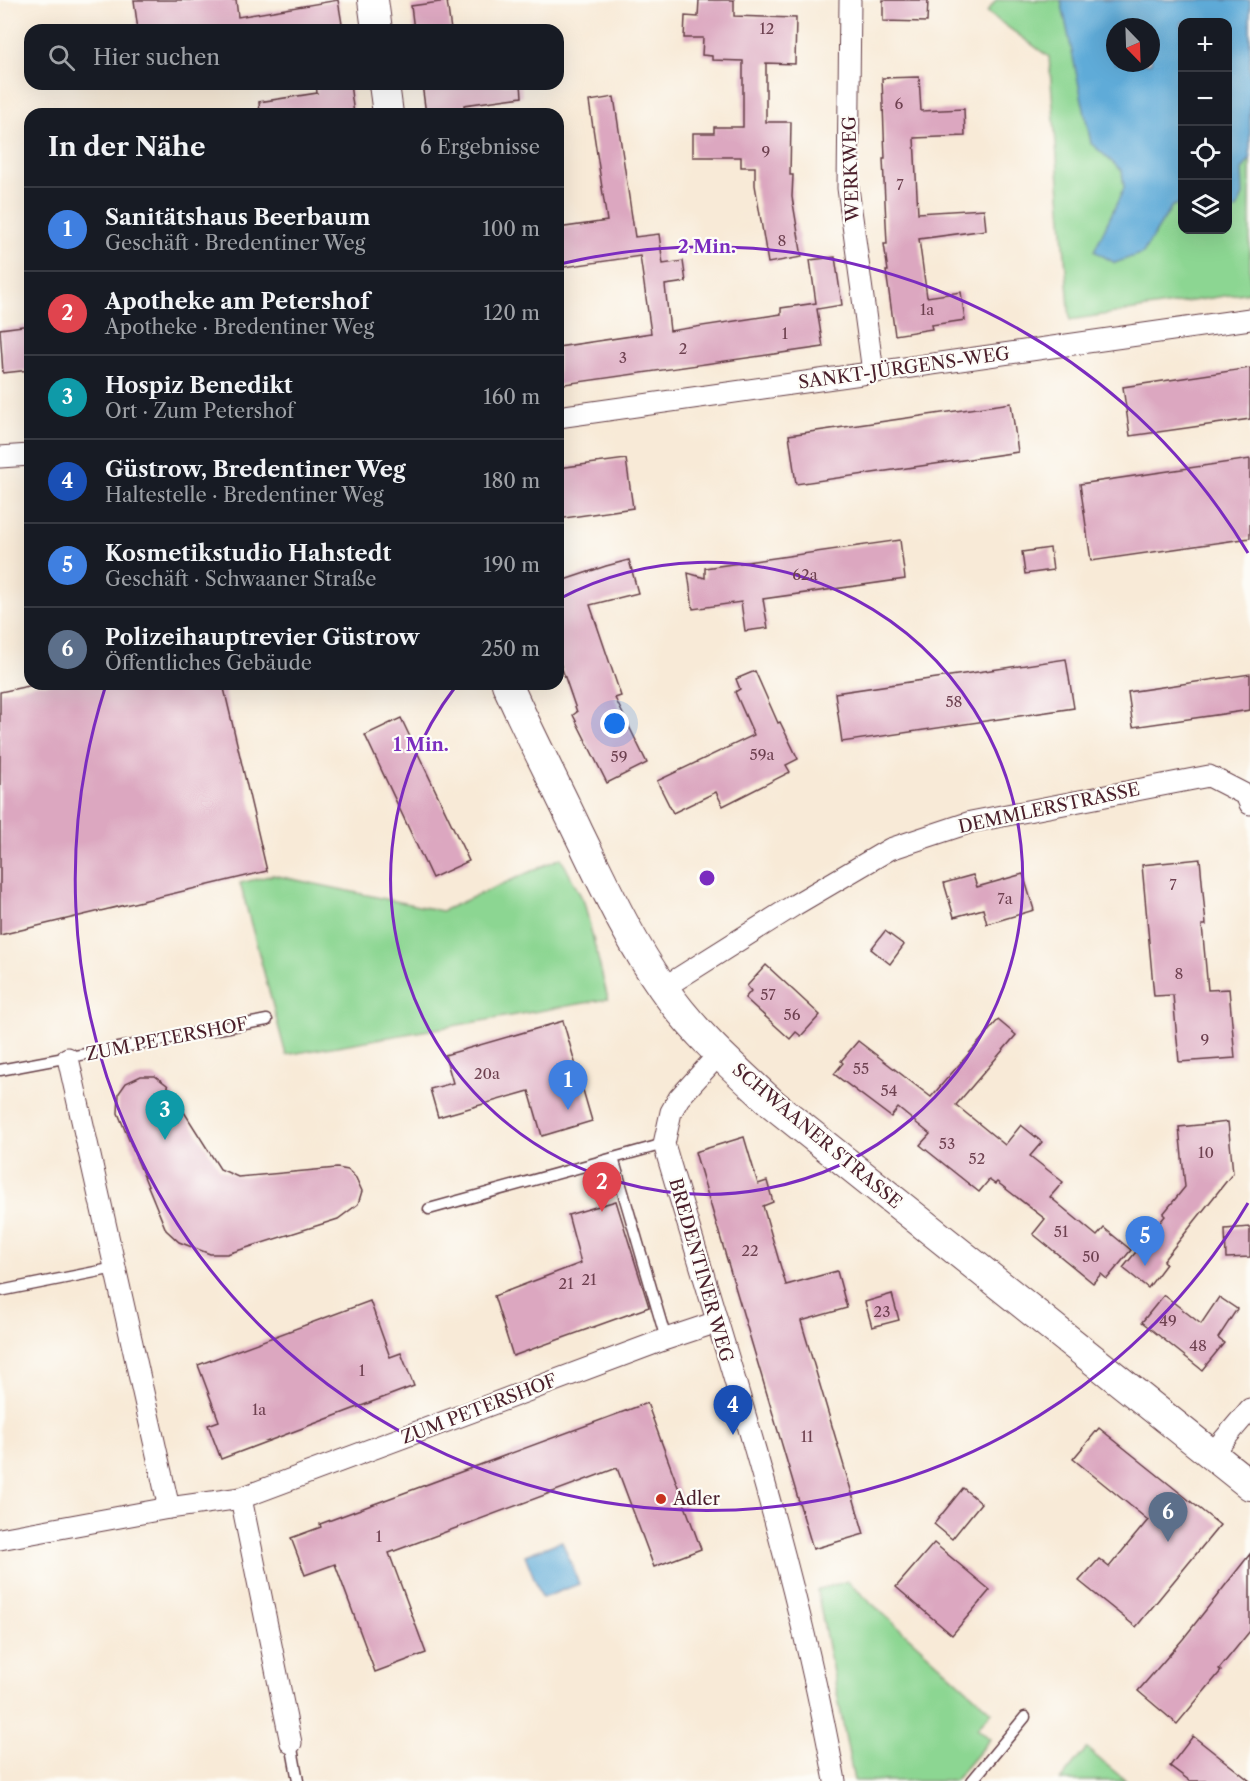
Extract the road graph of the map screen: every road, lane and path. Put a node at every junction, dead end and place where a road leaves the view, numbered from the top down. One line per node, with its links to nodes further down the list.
1 (373, 0): 3 (main road)
2 (850, 0): 7 (street, WERKWEG)
3 (376, 24)
4 (385, 90): 5 (main road)
5 (387, 108)
6 (1250, 319): 7 (street, SANKT-JÜRGENS-WEG)
7 (873, 372): 8 (street, SANKT-JÜRGENS-WEG)
8 (564, 416)
9 (24, 456): 10 (street)
10 (0, 458)
11 (510, 690): 13 (main road, SCHWAANER STRASSE)
12 (1250, 804): 13 (street, DEMMLERSTRASSE)
13 (663, 988): 15 (main road, SCHWAANER STRASSE)
14 (267, 1020): 16 (lane, ZUM PETERSHOF)
15 (719, 1054): 18 (street, BREDENTINER WEG); 26 (main road, SCHWAANER STRASSE)
16 (68, 1058): 17 (lane, ZUM PETERSHOF); 21 (street, ZUM PETERSHOF)
17 (0, 1071)
18 (664, 1144): 19 (lane); 23 (street, BREDENTINER WEG)
19 (613, 1158): 20 (lane); 24 (lane)
20 (429, 1209)
21 (115, 1268): 22 (lane); 29 (street, ZUM PETERSHOF)
22 (0, 1291)
23 (717, 1322): 24 (street, ZUM PETERSHOF); 34 (street, BREDENTINER WEG)
24 (666, 1339): 28 (street, ZUM PETERSHOF)
25 (1250, 1409): 26 (street)
26 (1211, 1455): 27 (main road, SCHWAANER STRASSE)
27 (1250, 1485)
28 (241, 1498): 29 (street, ZUM PETERSHOF); 32 (street)
29 (169, 1508): 30 (street, ZUM PETERSHOF)
30 (0, 1539)
31 (1025, 1717): 35 (lane)
32 (291, 1743): 33 (lane)
33 (298, 1781)
34 (835, 1781)
35 (972, 1781)

